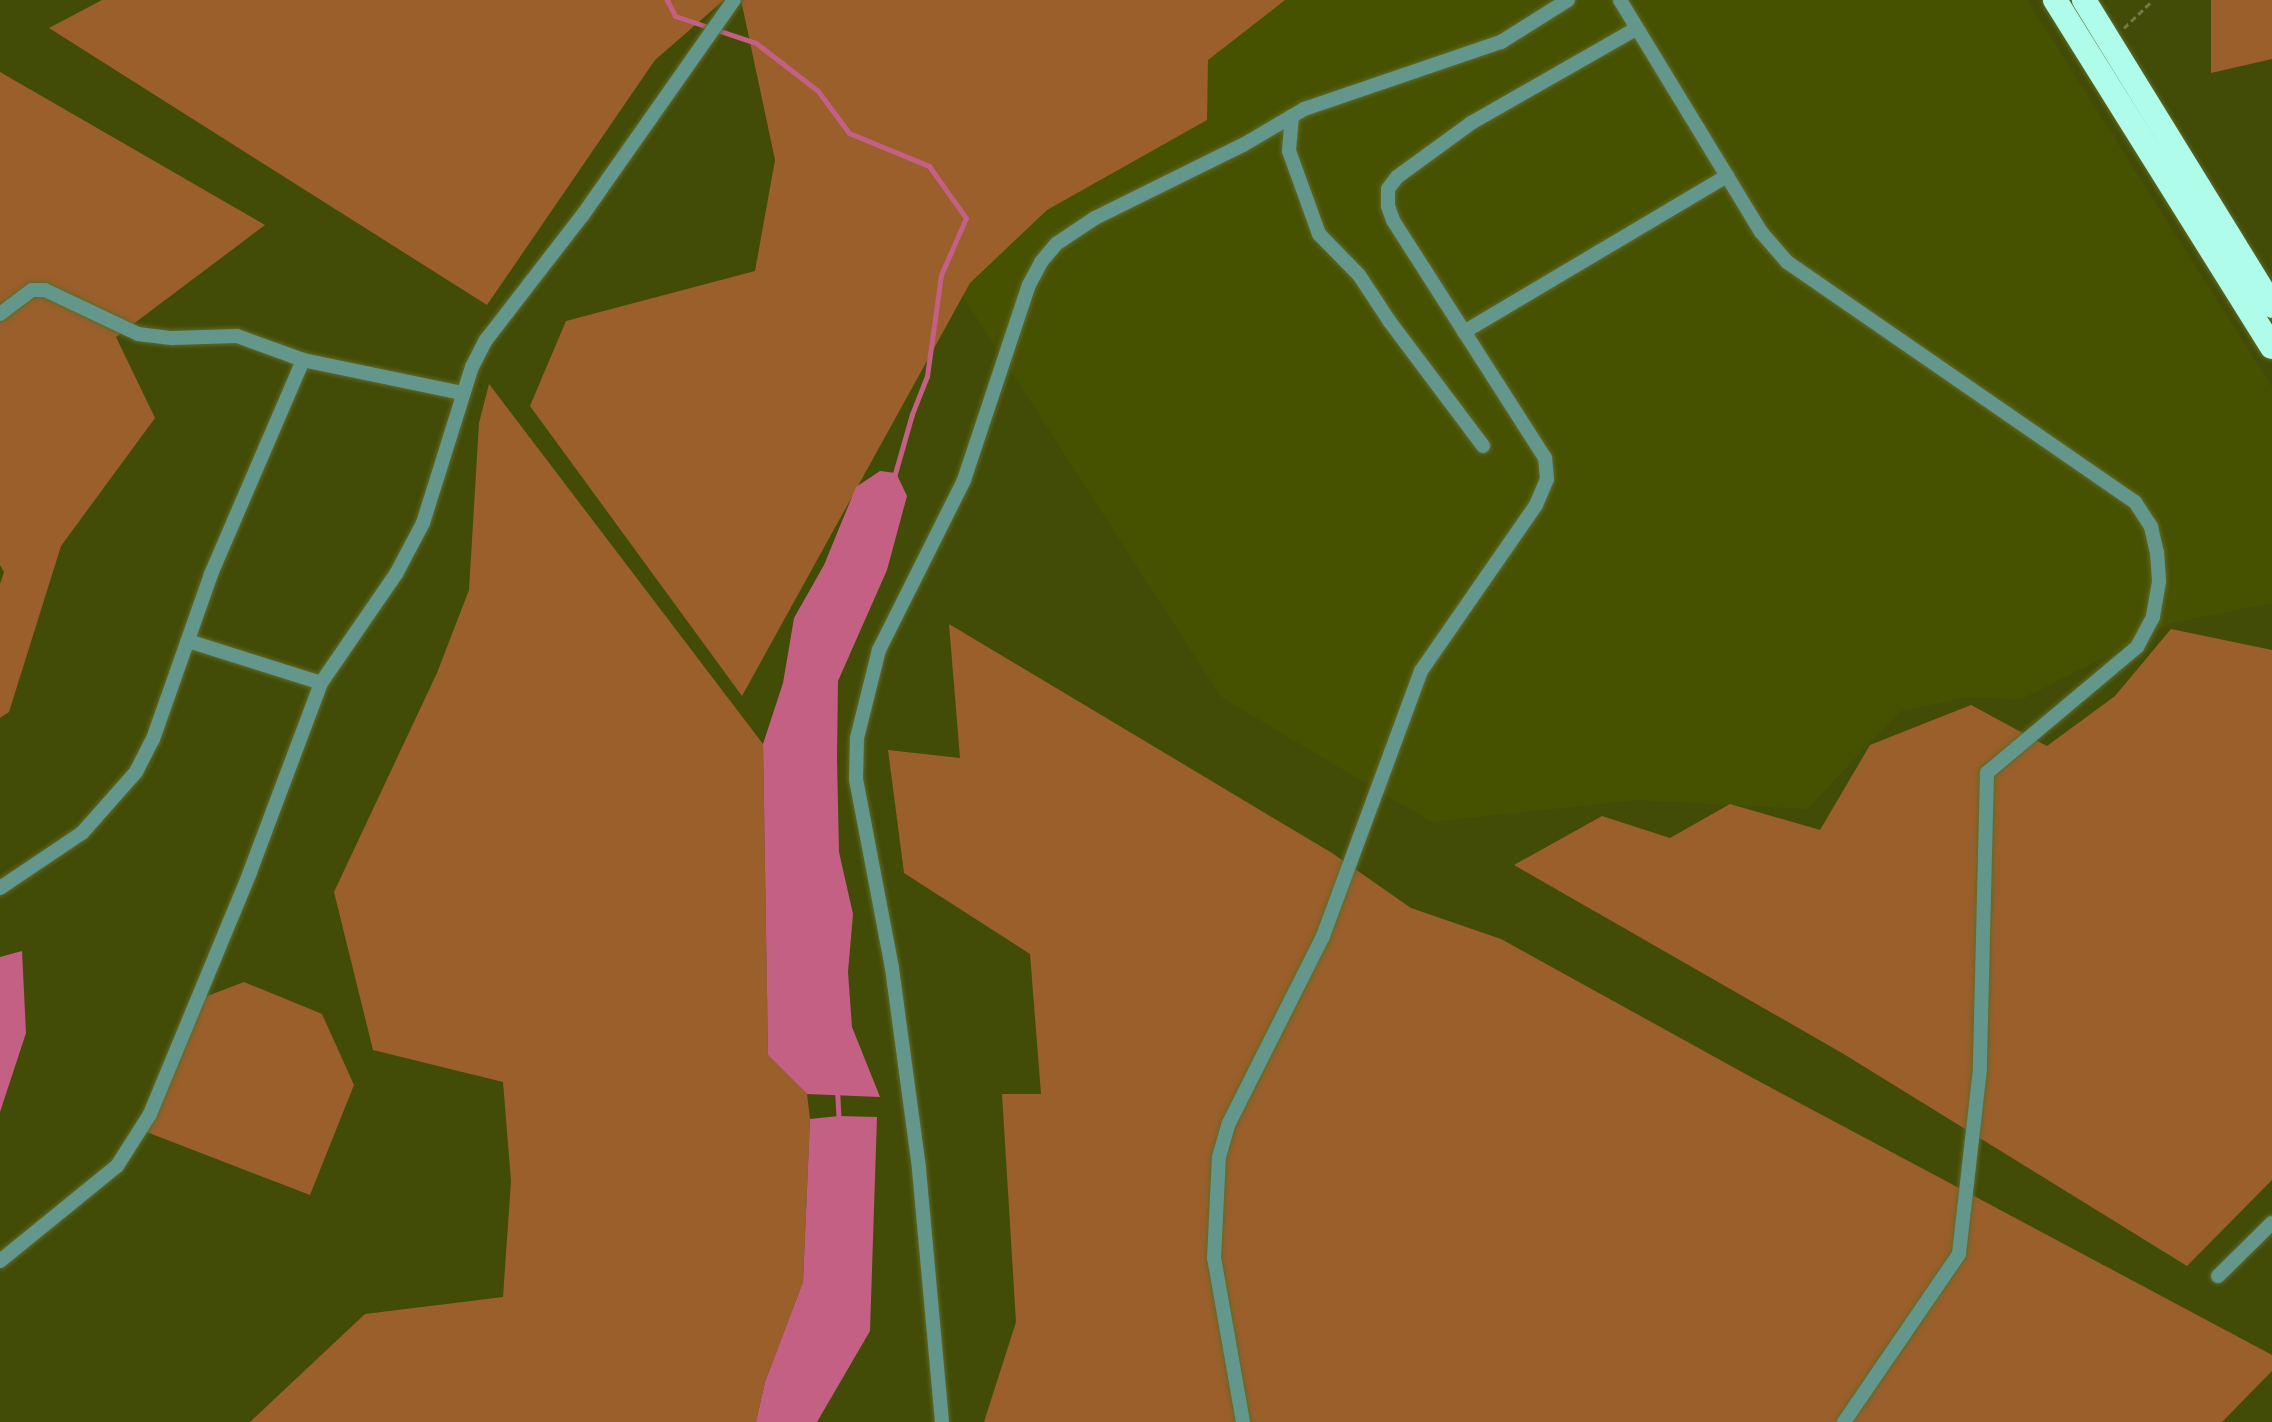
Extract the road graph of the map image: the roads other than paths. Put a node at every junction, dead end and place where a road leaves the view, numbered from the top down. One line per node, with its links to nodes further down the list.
1 (734, 0): 14 (street)
2 (1568, 0): 7 (street)
3 (1620, 0): 6 (street)
4 (2055, 0): 12 (highway)
5 (2084, 0): 9 (highway)
6 (1636, 29): 8 (street); 11 (street)
7 (1292, 116): 15 (street); 22 (street)
8 (1727, 176): 11 (street); 24 (street)
9 (2272, 306)
10 (0, 314): 13 (street)
11 (1464, 332): 23 (street)
12 (2272, 347)
13 (303, 360): 14 (street); 16 (street)
14 (462, 393): 17 (street)
15 (1483, 446)
16 (188, 641): 17 (street); 18 (street)
17 (321, 683): 20 (street)
18 (0, 888)
19 (2272, 1223): 21 (street)
20 (0, 1261)
21 (2218, 1276)
22 (942, 1422)
23 (1243, 1422)
24 (1844, 1422)

